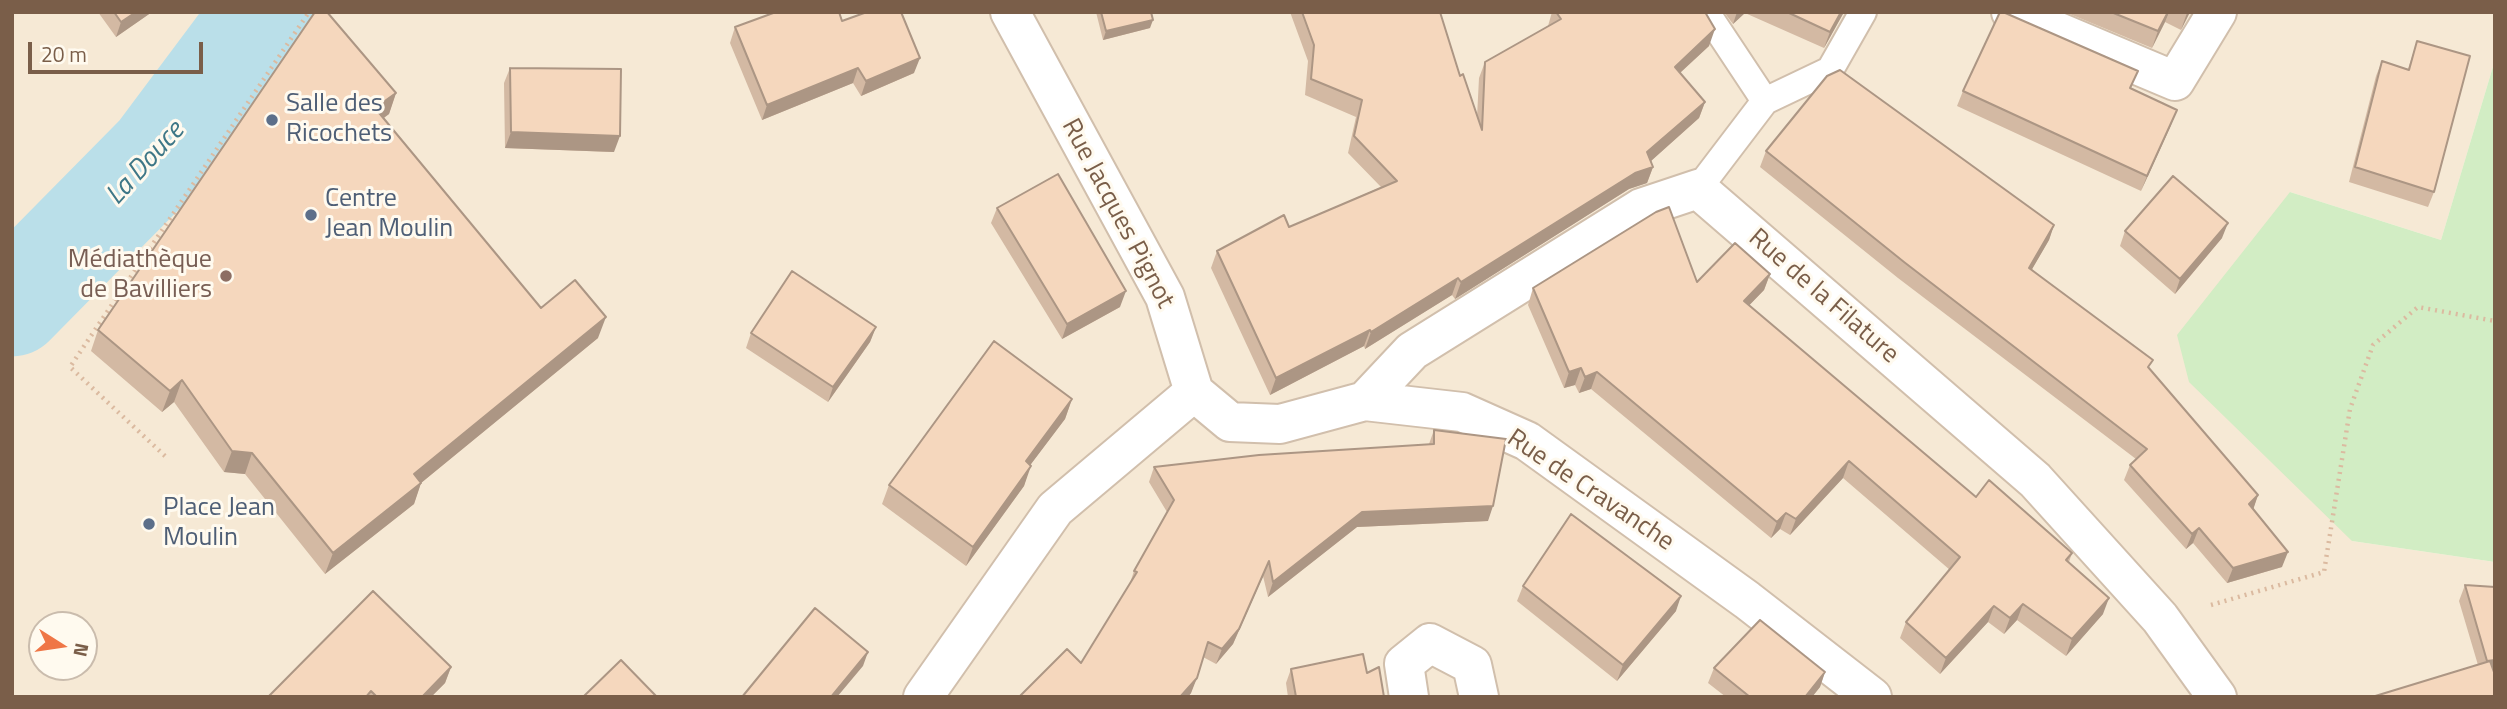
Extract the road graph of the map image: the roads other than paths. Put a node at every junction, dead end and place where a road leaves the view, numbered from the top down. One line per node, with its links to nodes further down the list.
1 (1010, 12): 8 (street, Rue Jacques Pignot)
2 (1706, 12): 6 (lane)
3 (1863, 12): 6 (lane)
4 (2011, 12): 5 (street)
5 (2217, 12)
6 (1765, 101): 7 (lane)
7 (1698, 189): 9 (street); 14 (street, Rue de la Filature)
8 (1194, 392): 9 (street, Rue de Cravanche); 10 (street)
9 (1365, 401): 13 (street, Rue de Cravanche)
10 (923, 697)
11 (1409, 697): 12 (street)
12 (1479, 697)
13 (1872, 697)
14 (2217, 697)

